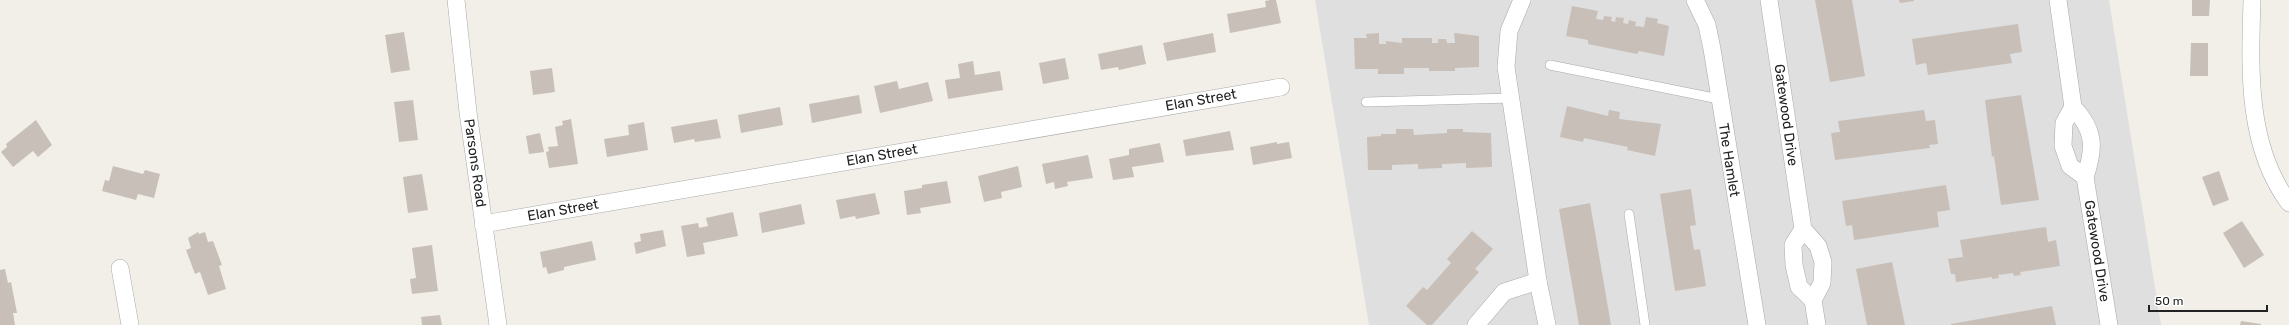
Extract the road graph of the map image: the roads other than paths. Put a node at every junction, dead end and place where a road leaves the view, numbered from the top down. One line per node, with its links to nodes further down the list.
1 (456, 0): 16 (street, Parsons Road)
2 (1522, 0): 9 (street)
3 (1695, 0): 10 (street, The Hamlet)
4 (1769, 0): 17 (street, Gatewood Drive)
5 (2058, 0): 12 (street)
6 (2252, 0): 14 (street)
7 (1550, 65): 10 (lane)
8 (1281, 87): 16 (street, Elan Street)
9 (1512, 98): 11 (lane); 19 (street)
10 (1719, 99): 21 (street, The Hamlet)
11 (1366, 102)
12 (2073, 107): 13 (street, Gatewood Drive); 13 (street)
13 (2085, 177): 28 (street, Gatewood Drive)
14 (2289, 203)
15 (1629, 214): 26 (lane)
16 (483, 224): 23 (street, Parsons Road)
17 (1803, 229): 20 (street); 20 (street)
18 (120, 268): 22 (street)
19 (1538, 281): 24 (street); 25 (street)
20 (1813, 300): 27 (street)
21 (1755, 324)
22 (130, 325)
23 (498, 325)
24 (1476, 325)
25 (1547, 325)
26 (1645, 325)
27 (1817, 325)
28 (2109, 325)

